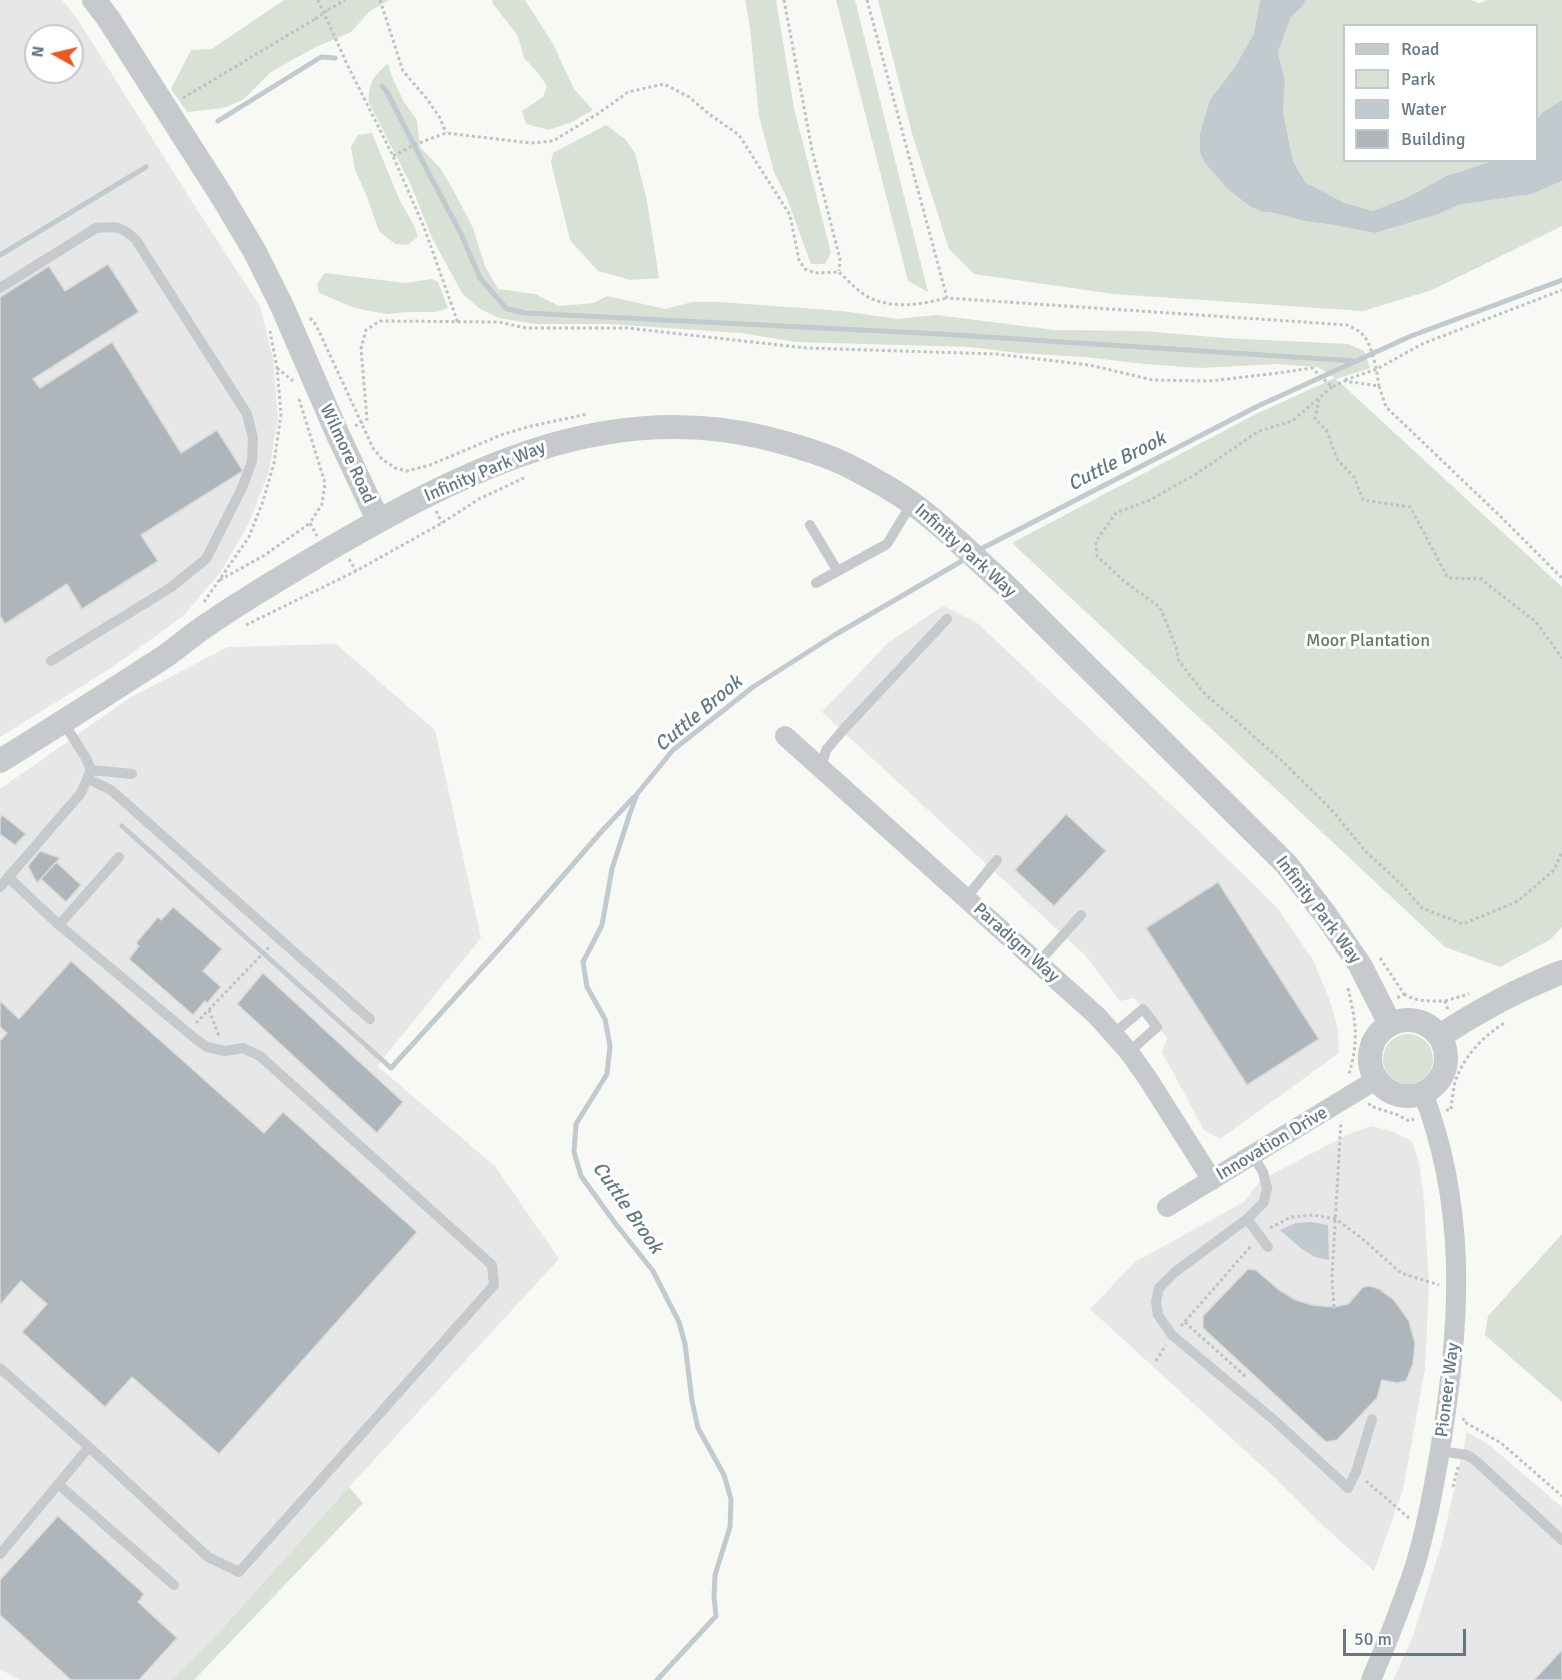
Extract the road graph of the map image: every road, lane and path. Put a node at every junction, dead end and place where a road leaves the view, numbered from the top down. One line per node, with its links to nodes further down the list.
1 (94, 0): 7 (street, Wilmore Road)
2 (318, 0): 9 (path)
3 (345, 0): 7 (path, bridge)
4 (380, 0): 8 (path)
5 (784, 0): 10 (path)
6 (867, 0): 13 (path)
7 (166, 109): 23 (street, Wilmore Road)
8 (446, 133): 9 (path); 10 (path)
9 (393, 156): 14 (path)
10 (839, 272): 13 (path)
11 (0, 288): 38 (lane)
12 (1562, 290): 16 (path)
13 (947, 298): 16 (path)
14 (458, 323): 20 (path); 23 (path)
15 (277, 368): 18 (path)
16 (1377, 369): 17 (path); 19 (path)
17 (1344, 381): 19 (path); 20 (path)
18 (293, 382)
19 (1379, 386): 32 (path)
20 (1332, 387): 22 (path)
21 (296, 391): 27 (path)
22 (1319, 397): 37 (path); 45 (path)
23 (338, 435): 26 (street, Wilmore Road)
24 (532, 474): 31 (path)
25 (912, 503): 26 (street, Infinity Park Way); 30 (lane); 60 (street, Infinity Park Way)
26 (378, 520): 29 (street, Wilmore Road)
27 (310, 523): 29 (path); 33 (path)
28 (810, 525): 30 (lane)
29 (329, 549): 31 (path); 39 (street, Wilmore Road)
30 (837, 570): 34 (lane)
31 (356, 571): 36 (path)
32 (1562, 578)
33 (218, 581)
34 (816, 583)
35 (947, 619): 42 (lane)
36 (245, 625)
37 (1562, 658)
38 (51, 661)
39 (63, 722): 41 (street, Wilmore Road); 44 (lane)
40 (785, 736): 42 (street, Paradigm Way)
41 (0, 761)
42 (822, 769): 50 (street, Paradigm Way)
43 (132, 774): 44 (lane)
44 (90, 775): 48 (lane); 58 (lane)
45 (1562, 852)
46 (119, 856): 52 (lane)
47 (997, 860): 50 (lane)
48 (8, 878): 49 (lane); 52 (lane)
49 (0, 887)
50 (966, 898): 54 (street, Paradigm Way)
51 (1081, 915): 54 (lane)
52 (59, 925): 61 (lane)
53 (271, 945): 57 (path)
54 (1038, 963): 62 (street, Paradigm Way)
55 (1562, 972): 63 (street)
56 (1348, 987): 66 (path)
57 (209, 1010): 61 (path); 64 (path)
58 (370, 1019)
59 (1511, 1019): 68 (path)
60 (1390, 1024): 63 (street); 66 (street)
61 (188, 1032): 64 (lane)
62 (1113, 1034): 65 (street, Paradigm Way); 65 (lane)
63 (1440, 1036): 68 (street)
64 (225, 1051): 83 (lane)
65 (1129, 1052): 70 (street, Paradigm Way)
66 (1370, 1084): 67 (street, Innovation Drive); 68 (street); 68 (path)
67 (1342, 1102): 69 (street, Innovation Drive); 73 (path)
68 (1426, 1102): 84 (street, Pioneer Way)
69 (1253, 1156): 70 (street, Innovation Drive); 72 (lane)
70 (1212, 1180): 71 (street, Innovation Drive)
71 (1167, 1207)
72 (1247, 1219): 74 (lane); 78 (lane)
73 (1336, 1219): 74 (path); 76 (path); 77 (path)
74 (1260, 1235): 75 (lane); 78 (path)
75 (1268, 1247)
76 (1443, 1286)
77 (1334, 1307)
78 (1172, 1335): 79 (path); 82 (lane)
79 (1156, 1361)
80 (0, 1368): 83 (lane)
81 (1464, 1411): 86 (path)
82 (1372, 1419)
83 (89, 1446): 85 (lane)
84 (1440, 1451): 87 (lane); 90 (street, Pioneer Way)
85 (58, 1484): 88 (lane); 89 (lane)
86 (1562, 1496)
87 (1562, 1540)
88 (0, 1554)
89 (174, 1585)
90 (1371, 1680)

